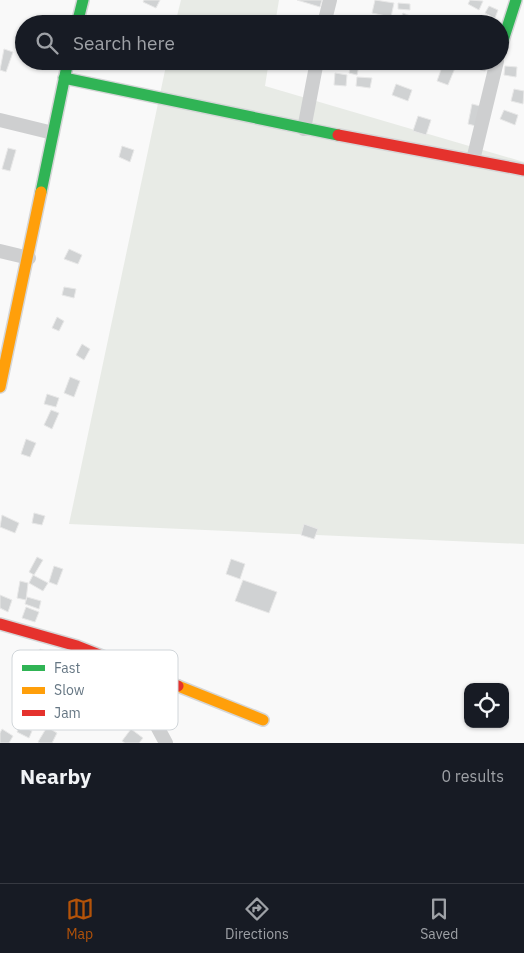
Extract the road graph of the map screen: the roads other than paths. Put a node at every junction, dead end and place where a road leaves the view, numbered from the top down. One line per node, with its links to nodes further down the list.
1 (83, 0): 4 (street)
2 (330, 0): 5 (street)
3 (516, 0): 6 (street)
4 (79, 15)
5 (326, 15)
6 (509, 22)
7 (66, 70): 10 (street)
8 (315, 70): 12 (street)
9 (495, 70): 14 (street)
10 (64, 78): 12 (street); 13 (street)
11 (0, 120): 13 (street)
12 (304, 129): 14 (street)
13 (53, 133): 17 (street)
14 (473, 160): 15 (street)
15 (524, 170)
16 (0, 251): 17 (street)
17 (29, 258): 18 (street)
18 (0, 387)
19 (0, 624): 20 (street)
20 (87, 650)
21 (178, 686): 22 (street)
22 (263, 720)
23 (159, 730): 24 (street)
24 (166, 743)

